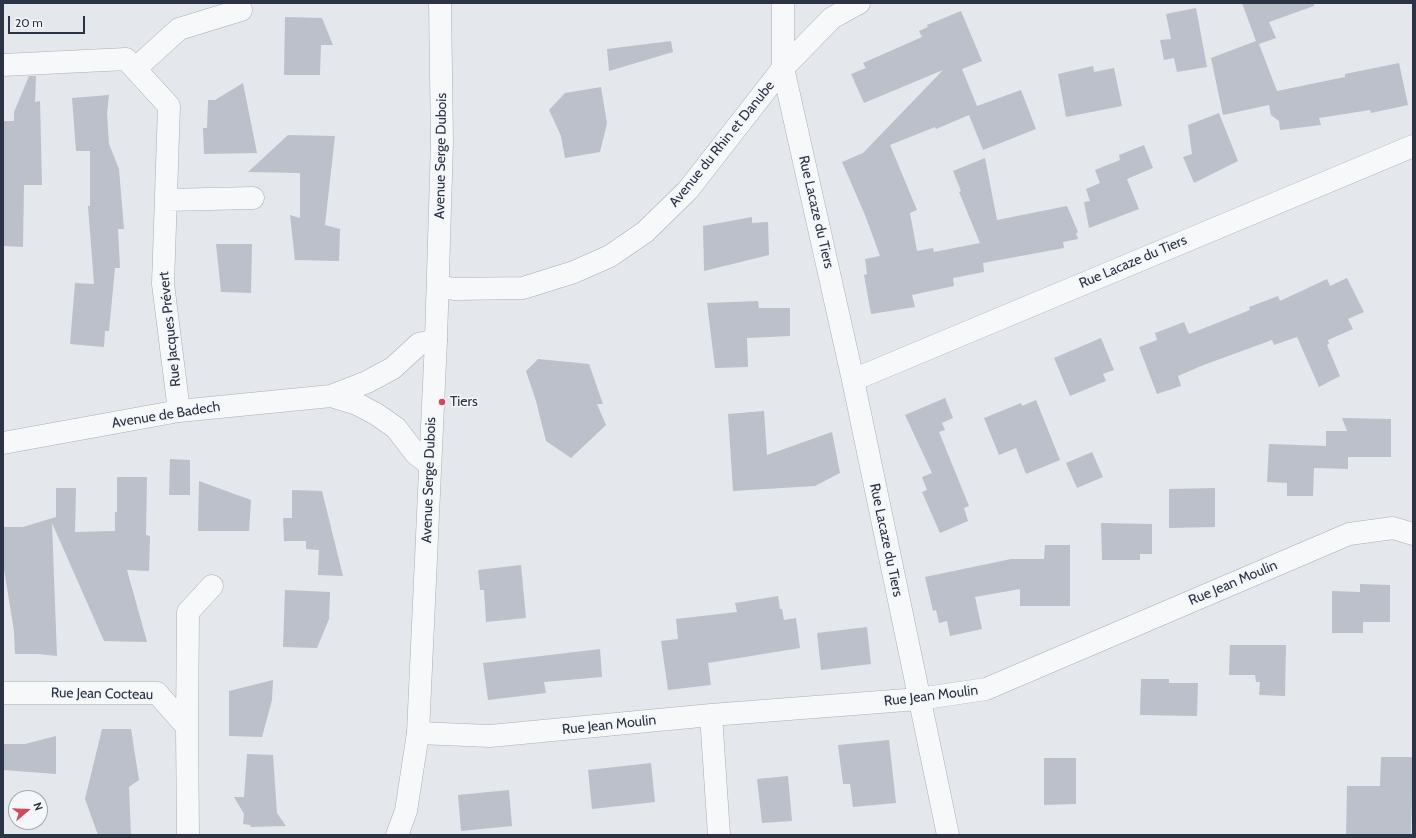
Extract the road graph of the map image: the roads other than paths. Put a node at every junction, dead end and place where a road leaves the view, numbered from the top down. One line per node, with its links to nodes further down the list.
1 (440, 3): 11 (street, Avenue Serge Dubois)
2 (783, 3): 6 (street, Avenue du Rhin et Danube)
3 (859, 3): 6 (street, Avenue du Rhin et Danube)
4 (242, 10): 7 (street)
5 (3, 65): 7 (street, Rue Jacques Prévert)
6 (783, 68): 11 (street, Avenue du Rhin et Danube); 13 (street, Rue Lacaze du Tiers)
7 (135, 69): 10 (street, Rue Jacques Prévert)
8 (1413, 146): 13 (street, Rue Lacaze du Tiers)
9 (253, 198): 10 (street)
10 (166, 200): 15 (street, Rue Jacques Prévert)
11 (438, 287): 12 (street, Avenue Serge Dubois)
12 (436, 340): 14 (street); 17 (street, Avenue Serge Dubois)
13 (853, 380): 21 (street, Rue Lacaze du Tiers)
14 (331, 396): 15 (street, Avenue de Badech); 17 (street)
15 (179, 411): 16 (street, Avenue de Badech)
16 (3, 444)
17 (429, 464): 24 (street, Avenue Serge Dubois)
18 (1413, 534): 21 (street, Rue Jean Moulin)
19 (212, 586): 23 (street)
20 (3, 693): 23 (street, Rue Jean Cocteau)
21 (919, 699): 22 (street, Rue Jean Moulin); 28 (street, Rue Lacaze du Tiers)
22 (711, 715): 24 (street, Rue Jean Moulin); 27 (street)
23 (188, 727): 25 (street)
24 (418, 733): 26 (street, Avenue Serge Dubois)
25 (188, 835)
26 (398, 835)
27 (719, 835)
28 (948, 835)

